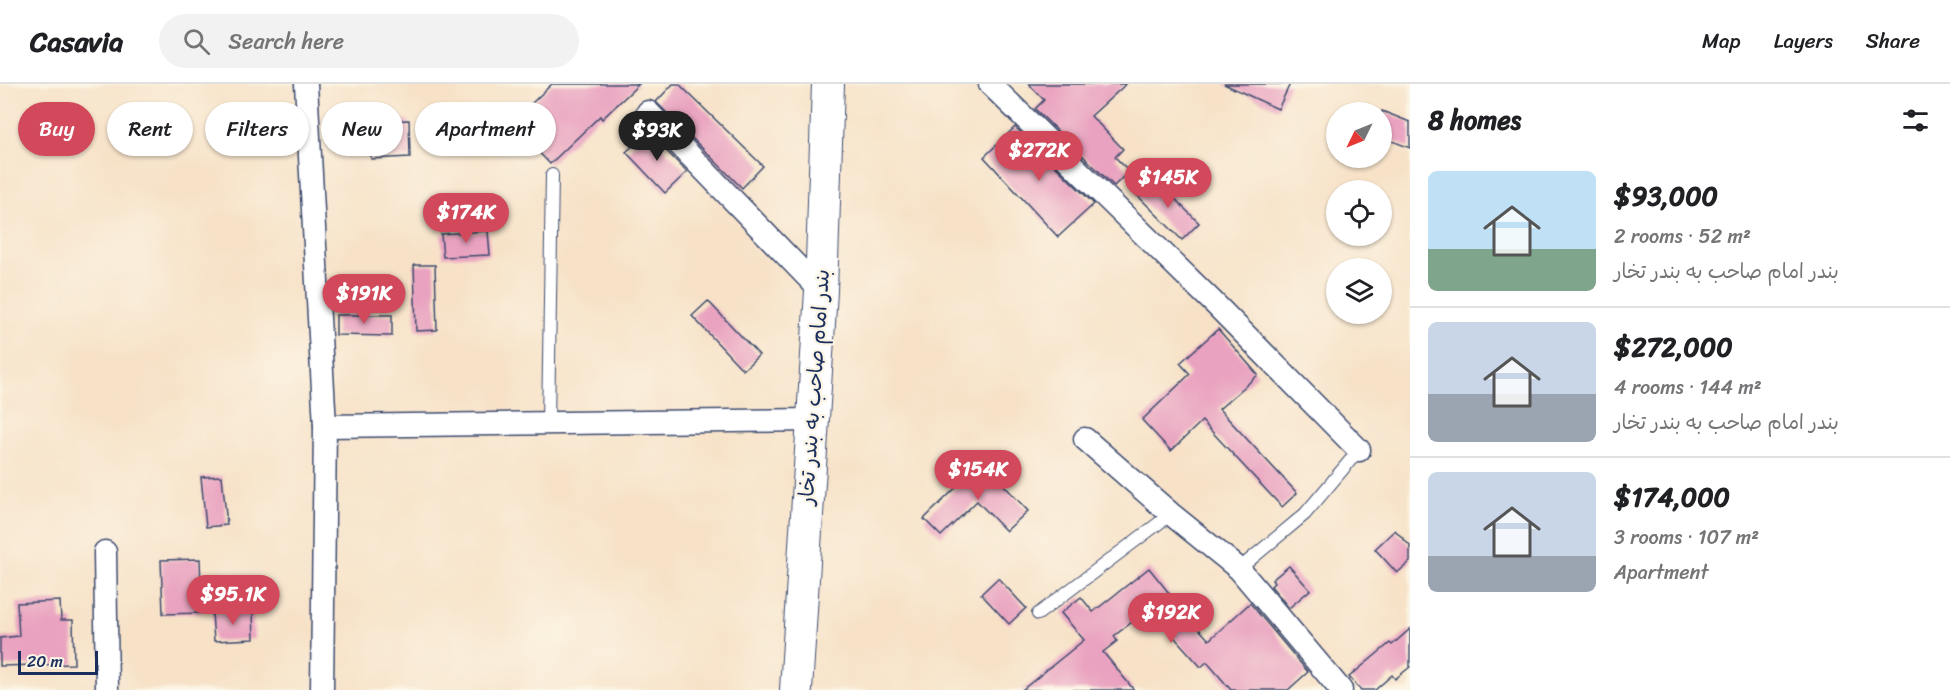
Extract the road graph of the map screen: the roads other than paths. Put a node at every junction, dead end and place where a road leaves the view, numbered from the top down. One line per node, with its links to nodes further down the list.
1 (306, 84): 9 (street)
2 (828, 84): 6 (main road, بندر امام صاحب به بندر تخار)
3 (990, 84): 11 (street)
4 (648, 112): 6 (street)
5 (552, 175): 8 (lane)
6 (821, 291): 7 (main road, بندر امام صاحب به بندر تخار)
7 (811, 420): 8 (street); 18 (main road, بندر امام صاحب به بندر تخار)
8 (548, 424): 9 (street)
9 (325, 426): 17 (street)
10 (1085, 439): 12 (street)
11 (1359, 450): 14 (lane)
12 (1171, 514): 14 (street); 15 (lane)
13 (105, 552): 16 (street)
14 (1239, 569): 19 (street)
15 (1038, 614)
16 (106, 690)
17 (322, 690)
18 (796, 690)
19 (1341, 690)

